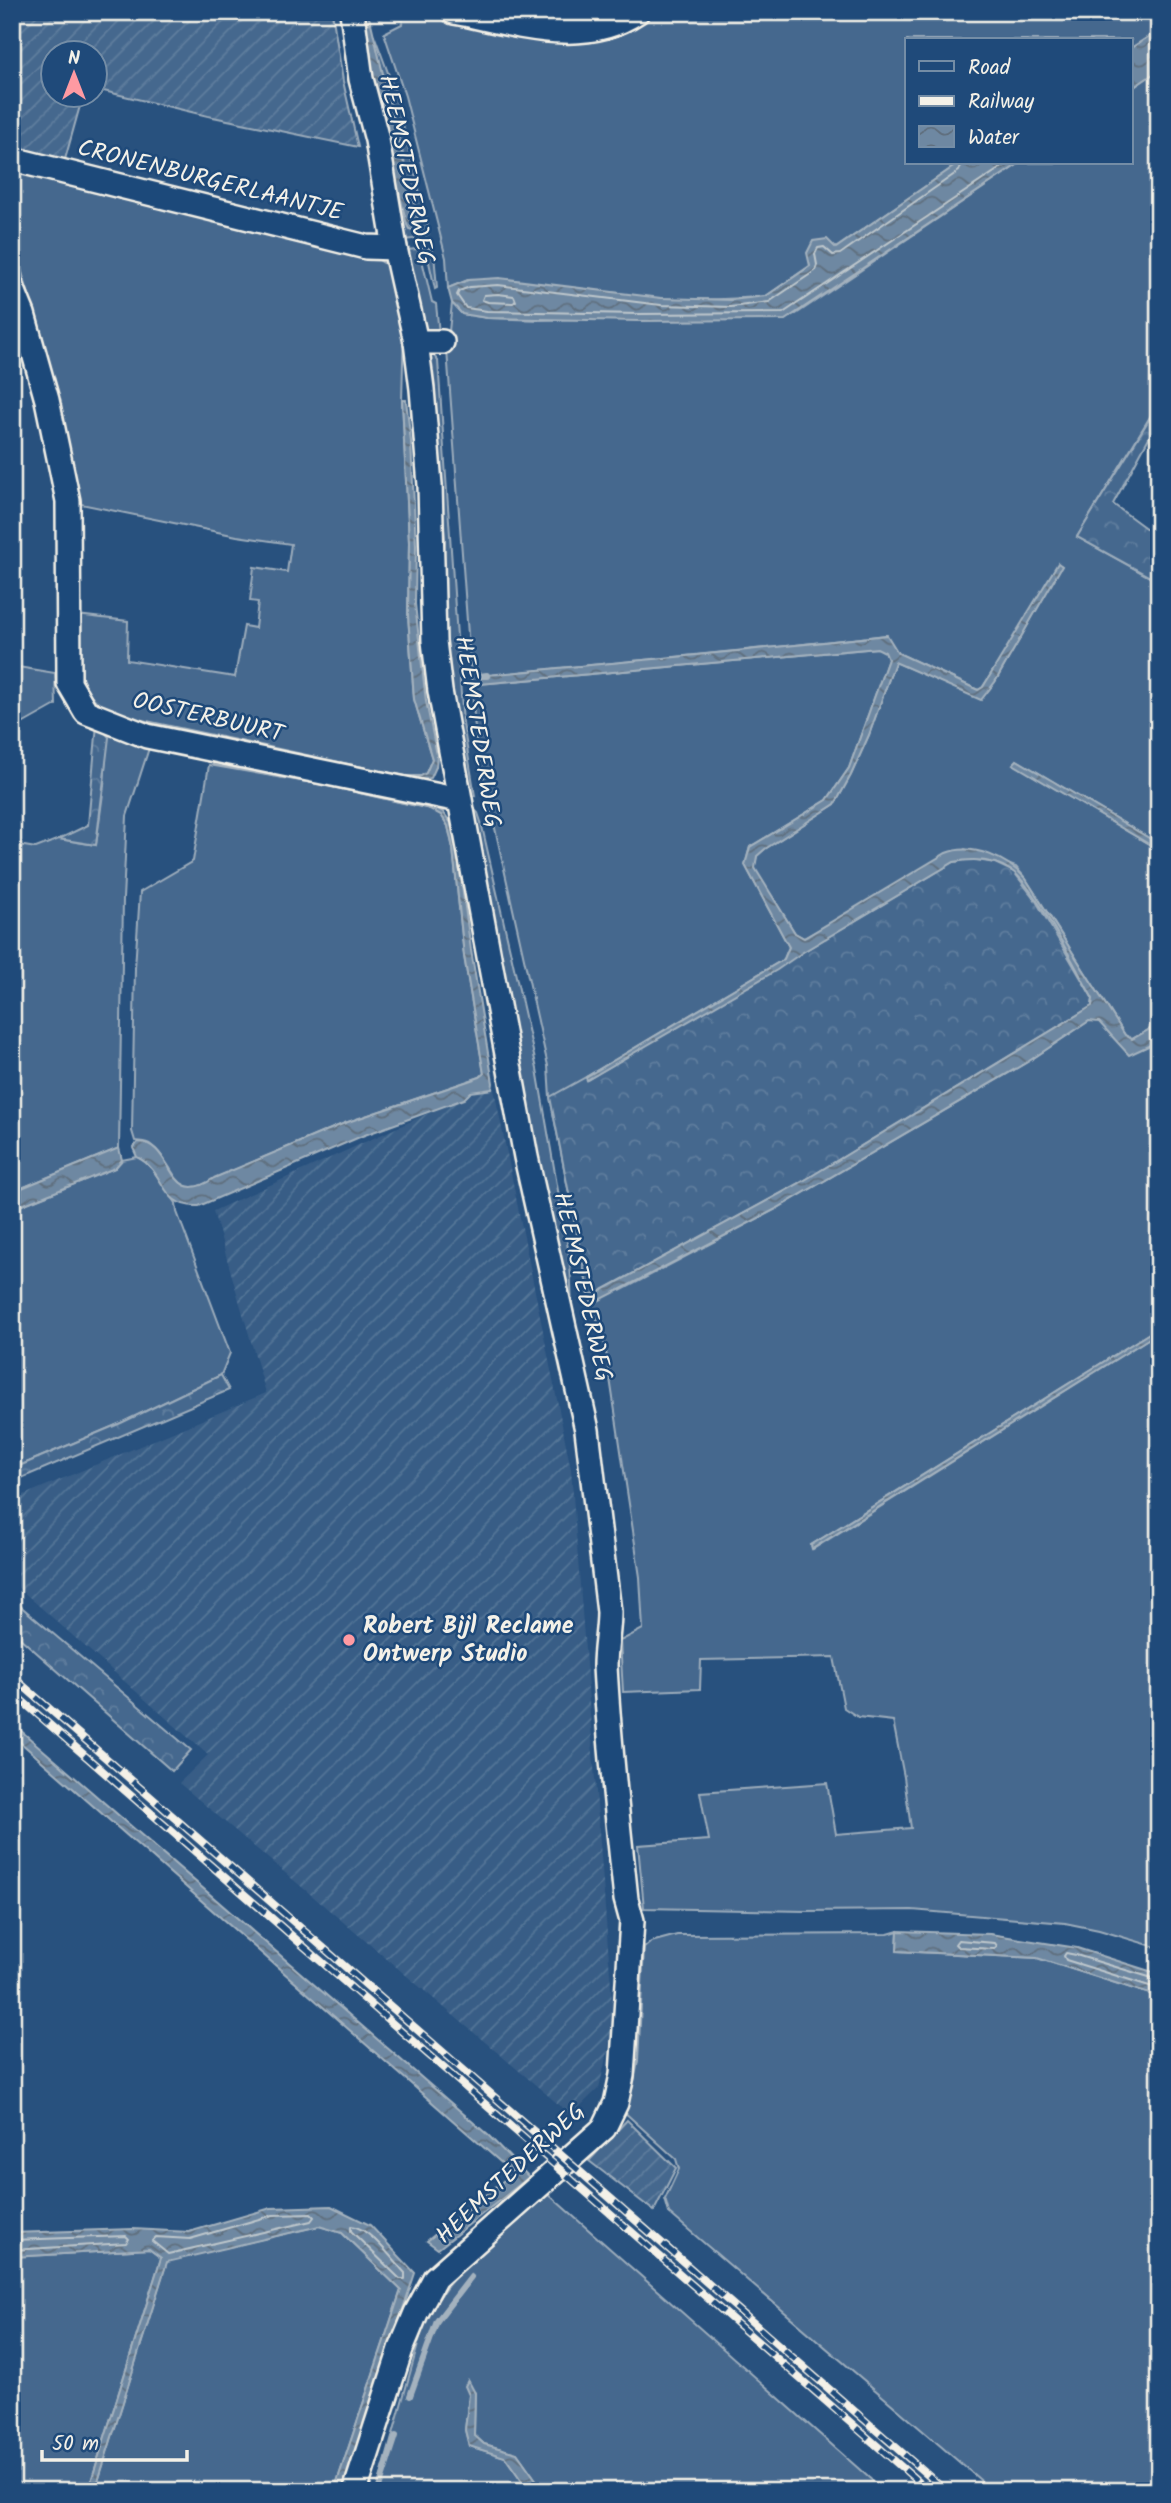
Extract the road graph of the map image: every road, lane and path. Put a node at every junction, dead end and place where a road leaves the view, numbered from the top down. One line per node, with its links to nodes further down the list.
1 (352, 12): 5 (street, HEEMSTEDERWEG)
2 (454, 12): 3 (street)
3 (637, 12)
4 (12, 159): 5 (street, CRONENBURGERLAANTJE)
5 (395, 248): 7 (street, HEEMSTEDERWEG)
6 (12, 287): 9 (street, OOSTERBUURT)
7 (416, 342): 8 (street); 9 (street, HEEMSTEDERWEG)
8 (442, 342)
9 (459, 800): 10 (street, HEEMSTEDERWEG)
10 (355, 2491)

